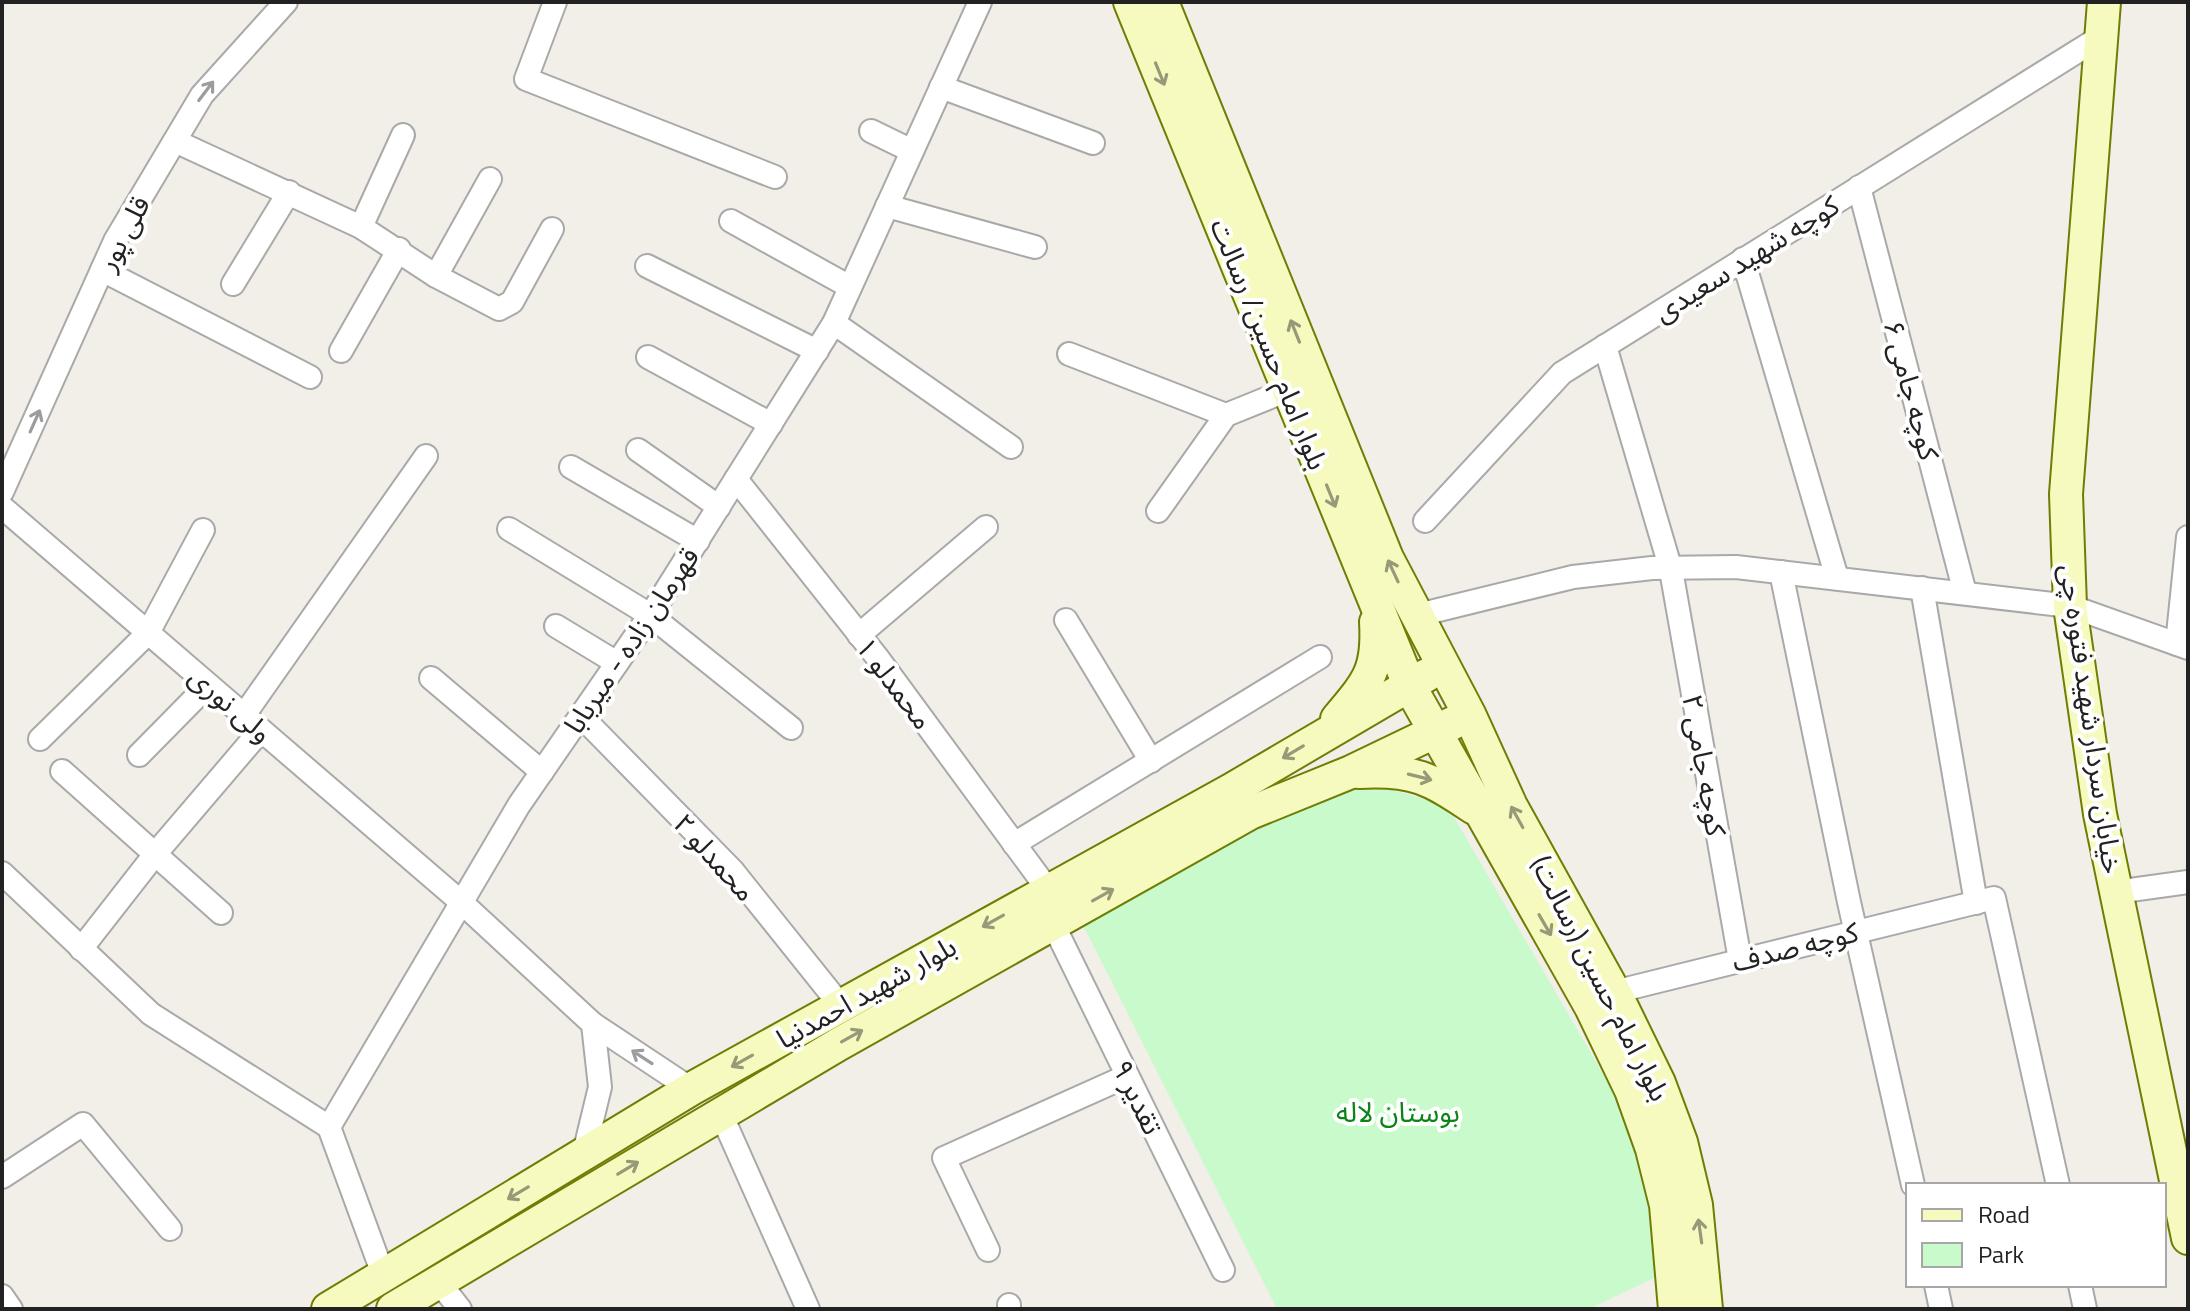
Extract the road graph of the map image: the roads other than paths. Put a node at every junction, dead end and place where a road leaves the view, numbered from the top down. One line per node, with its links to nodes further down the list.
1 (286, 2): 11 (street, قلی پور, one-way to 1)
2 (555, 2): 14 (street)
3 (980, 2): 8 (street, قهرمان زاده - میربابا)
4 (1130, 2): 37 (main road, بلوار امام حسین/ رسالت, one-way to 37)
5 (1162, 2): 63 (main road, بلوار امام حسین/ رسالت, one-way to 5)
6 (2104, 2): 7 (main road, خیابان سردار شهید فتوره چی)
7 (2102, 36): 16 (street, کوچه شهید سعیدی); 60 (main road, خیابان سردار شهید فتوره چی)
8 (941, 87): 12 (street); 13 (street, قهرمان زاده - میربابا)
9 (871, 131): 13 (street)
10 (403, 135): 20 (street)
11 (175, 141): 17 (street); 26 (street, قلی پور)
12 (1093, 143)
13 (912, 151): 18 (street, قهرمان زاده - میربابا)
14 (775, 177)
15 (490, 179): 27 (street)
16 (1859, 187): 24 (street, کوچه شهید سعیدی); 59 (street, کوچه جامی ۶)
17 (289, 192): 20 (street); 28 (street)
18 (887, 206): 22 (street); 29 (street, قهرمان زاده - میربابا)
19 (731, 221): 29 (street)
20 (361, 227): 23 (street)
21 (552, 229): 27 (street)
22 (1035, 247)
23 (399, 249): 27 (street); 32 (street)
24 (1743, 259): 31 (street, کوچه شهید سعیدی); 57 (street)
25 (647, 266): 33 (street)
26 (102, 270): 36 (street); 45 (street, قلی پور, one-way to 26)
27 (436, 276)
28 (233, 284)
29 (850, 287): 30 (street, قهرمان زاده - میربابا)
30 (834, 323): 33 (street, قهرمان زاده - میربابا); 40 (street)
31 (1605, 346): 49 (street, کوچه شهید سعیدی); 55 (street, کوچه جامی ۲)
32 (341, 351)
33 (817, 351): 39 (street, قهرمان زاده - میربابا)
34 (1069, 354): 38 (street)
35 (648, 357): 39 (street)
36 (310, 377)
37 (1288, 390): 38 (street); 61 (main road, بلوار امام حسین/ رسالت, one-way to 61)
38 (1226, 415): 48 (street)
39 (771, 424): 44 (street, قهرمان زاده - میربابا)
40 (1011, 447)
41 (638, 450): 47 (street)
42 (426, 456): 77 (street)
43 (571, 467): 54 (street)
44 (736, 479): 47 (street, قهرمان زاده - میربابا); 67 (street, محمدلو ۱)
45 (2, 492)
46 (2, 507): 66 (street, ولی نوری)
47 (719, 507): 54 (street, قهرمان زاده - میربابا)
48 (1158, 511)
49 (1425, 521)
50 (986, 527): 67 (street)
51 (509, 529): 62 (street)
52 (203, 530): 66 (street)
53 (2188, 537): 68 (street)
54 (698, 541): 62 (street, قهرمان زاده - میربابا)
55 (1671, 570): 56 (street); 63 (street); 100 (street, کوچه جامی ۲)
56 (1781, 572): 57 (street); 98 (street)
57 (1837, 578): 58 (street)
58 (1922, 588): 59 (street); 95 (street)
59 (1965, 593): 60 (street)
60 (2070, 606): 68 (street); 93 (main road, خیابان سردار شهید فتوره چی)
61 (1375, 607): 74 (main road, بلوار امام حسین/ رسالت); 79 (main road)
62 (650, 615): 70 (street, قهرمان زاده - میربابا); 78 (street)
63 (1414, 616): 71 (main road, بلوار امام حسین/ رسالت)
64 (1066, 620): 83 (street)
65 (556, 626): 70 (street)
66 (148, 633): 73 (street, ولی نوری); 81 (street)
67 (859, 635): 88 (street, محمدلو ۱)
68 (2182, 646)
69 (1320, 657): 83 (street)
70 (617, 663): 76 (street, قهرمان زاده - میربابا)
71 (1441, 666): 74 (main road, بلوار شهید احمدنیا); 75 (main road, بلوار امام حسین (رسالت))
72 (431, 678): 85 (street)
73 (208, 685): 77 (street, ولی نوری); 82 (street)
74 (1410, 687): 79 (main road, بلوار شهید احمدنیا); 80 (main road, بلوار امام حسین (رسالت))
75 (1469, 714): 80 (main road, بلوار شهید احمدنیا); 101 (main road, بلوار امام حسین (رسالت), one-way to 75)
76 (581, 716): 85 (street, قهرمان زاده - میربابا); 102 (street, محمدلو ۲)
77 (253, 722): 89 (street); 94 (street, ولی نوری)
78 (791, 728)
79 (1325, 733): 92 (main road, بلوار شهید احمدنیا, one-way to 92)
80 (1435, 733): 86 (main road, بلوار شهید احمدنیا); 87 (main road, بلوار امام حسین (رسالت))
81 (40, 739)
82 (139, 755)
83 (1151, 761): 88 (street)
84 (62, 771): 89 (street)
85 (542, 772): 94 (street, قهرمان زاده - میربابا)
86 (1351, 772): 87 (main road, one-way to 87); 97 (main road, بلوار شهید احمدنیا, one-way to 86)
87 (1480, 812): 126 (main road, بلوار امام حسین (رسالت), one-way to 126)
88 (1014, 844): 92 (street, محمدلو ۱)
89 (156, 853): 96 (street); 99 (street)
90 (2, 873): 99 (street)
91 (2188, 882): 93 (street)
92 (1049, 891): 102 (main road, بلوار شهید احمدنیا, one-way to 102)
93 (2116, 892): 113 (main road, خیابان سردار شهید فتوره چی)
94 (461, 902): 103 (street, ولی نوری); 107 (street, قهرمان زاده - میربابا)
95 (1976, 903): 98 (street, کوچه صدف); 111 (street)
96 (221, 913)
97 (1053, 924): 104 (street, ۹ تقدیر); 106 (main road, بلوار شهید احمدنیا, one-way to 97)
98 (1855, 931): 100 (street, کوچه صدف); 110 (street)
99 (81, 949): 107 (street)
100 (1740, 960): 101 (street, کوچه صدف)
101 (1614, 992): 127 (main road, بلوار امام حسین (رسالت), one-way to 101)
102 (841, 1006): 105 (main road, بلوار شهید احمدنیا, one-way to 105)
103 (593, 1024): 105 (street, ولی نوری, one-way to 103); 108 (street)
104 (1127, 1076): 114 (street); 115 (street, ۹ تقدیر)
105 (691, 1089): 108 (main road, بلوار شهید احمدنیا)
106 (721, 1114): 117 (main road, بلوار شهید احمدنیا, one-way to 106); 125 (street)
107 (329, 1127): 116 (street)
108 (584, 1153): 116 (main road, بلوار شهید احمدنیا, one-way to 116)
109 (2, 1177): 112 (street)
110 (1913, 1183)
111 (2058, 1183)
112 (170, 1229)
113 (2188, 1238)
114 (988, 1250)
115 (1223, 1270)
116 (383, 1274): 122 (main road, بلوار شهید احمدنیا)
117 (438, 1281): 123 (main road, بلوار شهید احمدنیا); 124 (street)
118 (1936, 1287): 128 (street)
119 (2080, 1287): 129 (street)
120 (2, 1296): 121 (street)
121 (11, 1309)
122 (328, 1309)
123 (393, 1309)
124 (460, 1309)
125 (808, 1309)
126 (1675, 1309)
127 (1706, 1309)
128 (1941, 1309)
129 (2085, 1309)

